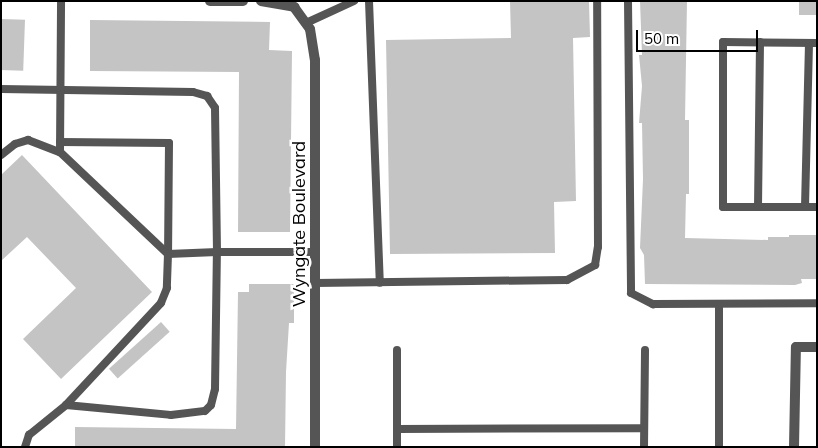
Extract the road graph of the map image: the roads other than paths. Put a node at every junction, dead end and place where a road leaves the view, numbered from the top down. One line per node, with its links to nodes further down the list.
1 (60, 1): 13 (lane)
2 (210, 1): 3 (street)
3 (243, 1)
4 (261, 1): 9 (street, Wyngate Boulevard)
5 (354, 1): 9 (lane)
6 (369, 1): 23 (lane)
7 (597, 1): 23 (lane)
8 (628, 1): 26 (lane)
9 (306, 23): 21 (street, Wyngate Boulevard)
10 (760, 42): 11 (lane); 17 (lane); 17 (lane)
11 (813, 43): 18 (lane)
12 (1, 89): 13 (lane)
13 (60, 89): 14 (lane); 20 (lane)
14 (60, 142): 15 (lane); 22 (lane)
15 (60, 152): 16 (lane); 22 (lane)
16 (1, 155)
17 (758, 207): 18 (lane)
18 (805, 207): 19 (lane)
19 (817, 208)
20 (217, 252): 21 (lane); 22 (lane); 30 (lane)
21 (315, 252): 24 (street, Wyngate Boulevard)
22 (168, 254): 30 (lane)
23 (380, 283): 24 (lane)
24 (315, 284): 34 (street, Wyngate Boulevard)
25 (817, 303): 26 (lane)
26 (719, 304): 37 (lane)
27 (817, 347): 38 (street)
28 (397, 350): 32 (lane)
29 (645, 350): 31 (lane)
30 (66, 404): 33 (lane)
31 (644, 428): 32 (lane); 36 (lane)
32 (397, 429): 35 (lane)
33 (25, 447)
34 (315, 447)
35 (397, 447)
36 (644, 447)
37 (718, 447)
38 (794, 447)

